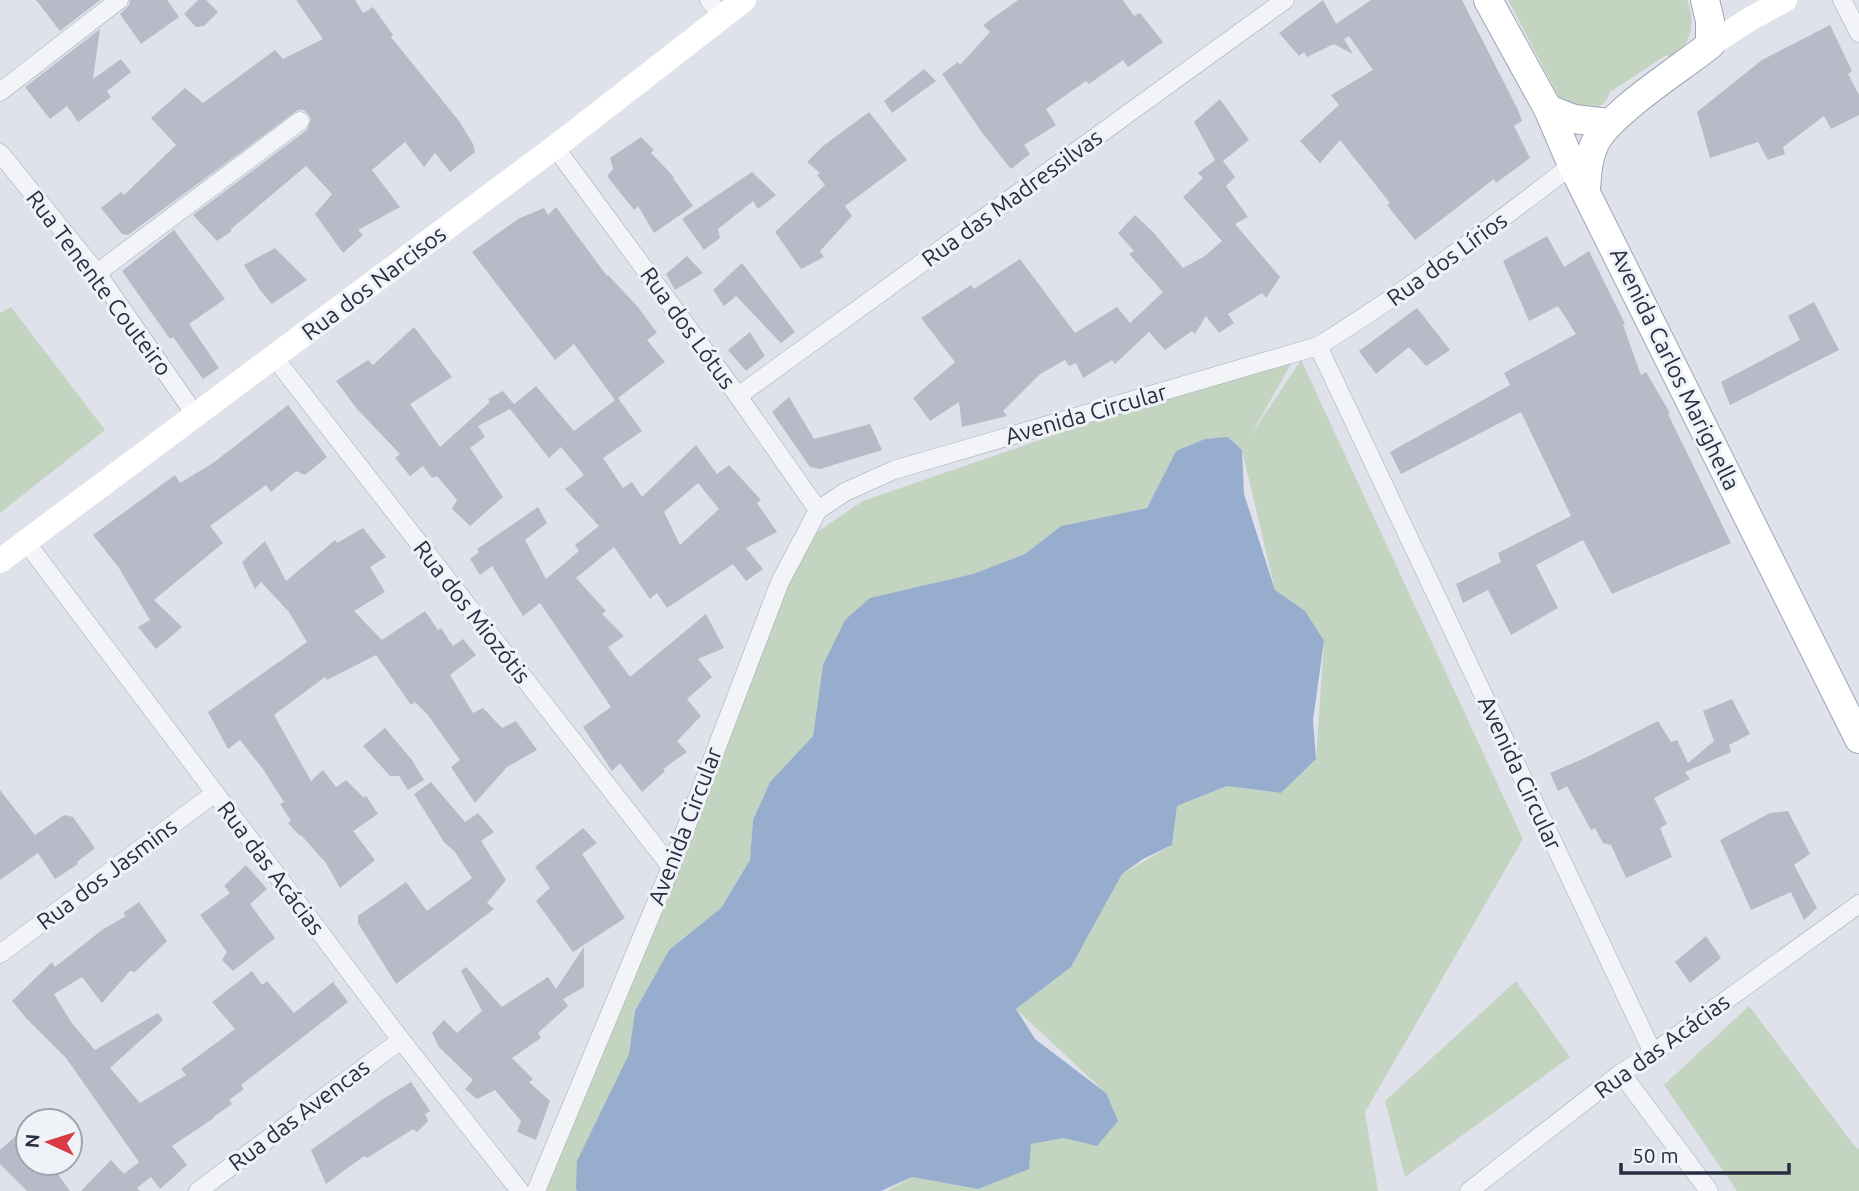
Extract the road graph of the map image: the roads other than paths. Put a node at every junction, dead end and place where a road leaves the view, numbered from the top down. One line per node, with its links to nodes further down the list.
1 (119, 0): 11 (street)
2 (744, 0): 8 (street, Rua dos Narcisos)
3 (1285, 0): 22 (street, Rua das Madressilvas)
4 (1488, 0): 12 (main road, Avenida Carlos Marighella)
5 (1705, 0): 10 (main road)
6 (1785, 0): 10 (street)
7 (1842, 0): 9 (street)
8 (715, 8): 15 (street, Rua dos Narcisos)
9 (1859, 33)
10 (1710, 46): 14 (main road)
11 (0, 92)
12 (1548, 109): 14 (main road); 17 (main road, Avenida Carlos Marighella)
13 (300, 121): 19 (street)
14 (1608, 123): 18 (main road)
15 (555, 148): 21 (street, Rua dos Narcisos); 22 (street, Rua dos Lótus)
16 (0, 153): 19 (street, Rua Tenente Couteiro)
17 (1572, 165): 18 (main road, Avenida Carlos Marighella); 20 (street, Rua dos Lírios)
18 (1586, 190): 27 (main road, Avenida Carlos Marighella)
19 (97, 273): 23 (street, Rua Tenente Couteiro)
20 (1318, 346): 24 (street, Avenida Circular); 33 (street, Avenida Circular)
21 (274, 357): 23 (street, Rua dos Narcisos); 29 (street, Rua dos Miozótis)
22 (738, 396): 24 (street, Rua dos Lótus)
23 (195, 416): 25 (street, Rua dos Narcisos)
24 (818, 510): 29 (street, Avenida Circular)
25 (26, 542): 26 (street, Rua dos Narcisos); 28 (street, Rua das Acácias)
26 (0, 561)
27 (1859, 739)
28 (215, 793): 31 (street, Rua dos Jasmins); 32 (street, Rua das Acácias)
29 (671, 867): 37 (street, Avenida Circular)
30 (1859, 904): 33 (street, Rua das Acácias)
31 (0, 954)
32 (401, 1040): 35 (street, Rua das Avencas); 36 (street, Rua das Acácias)
33 (1653, 1053): 34 (street, Rua das Acácias)
34 (1621, 1073): 38 (street, Rua das Acácias); 39 (street)
35 (198, 1191)
36 (520, 1191)
37 (536, 1191)
38 (1469, 1191)
39 (1709, 1191)

